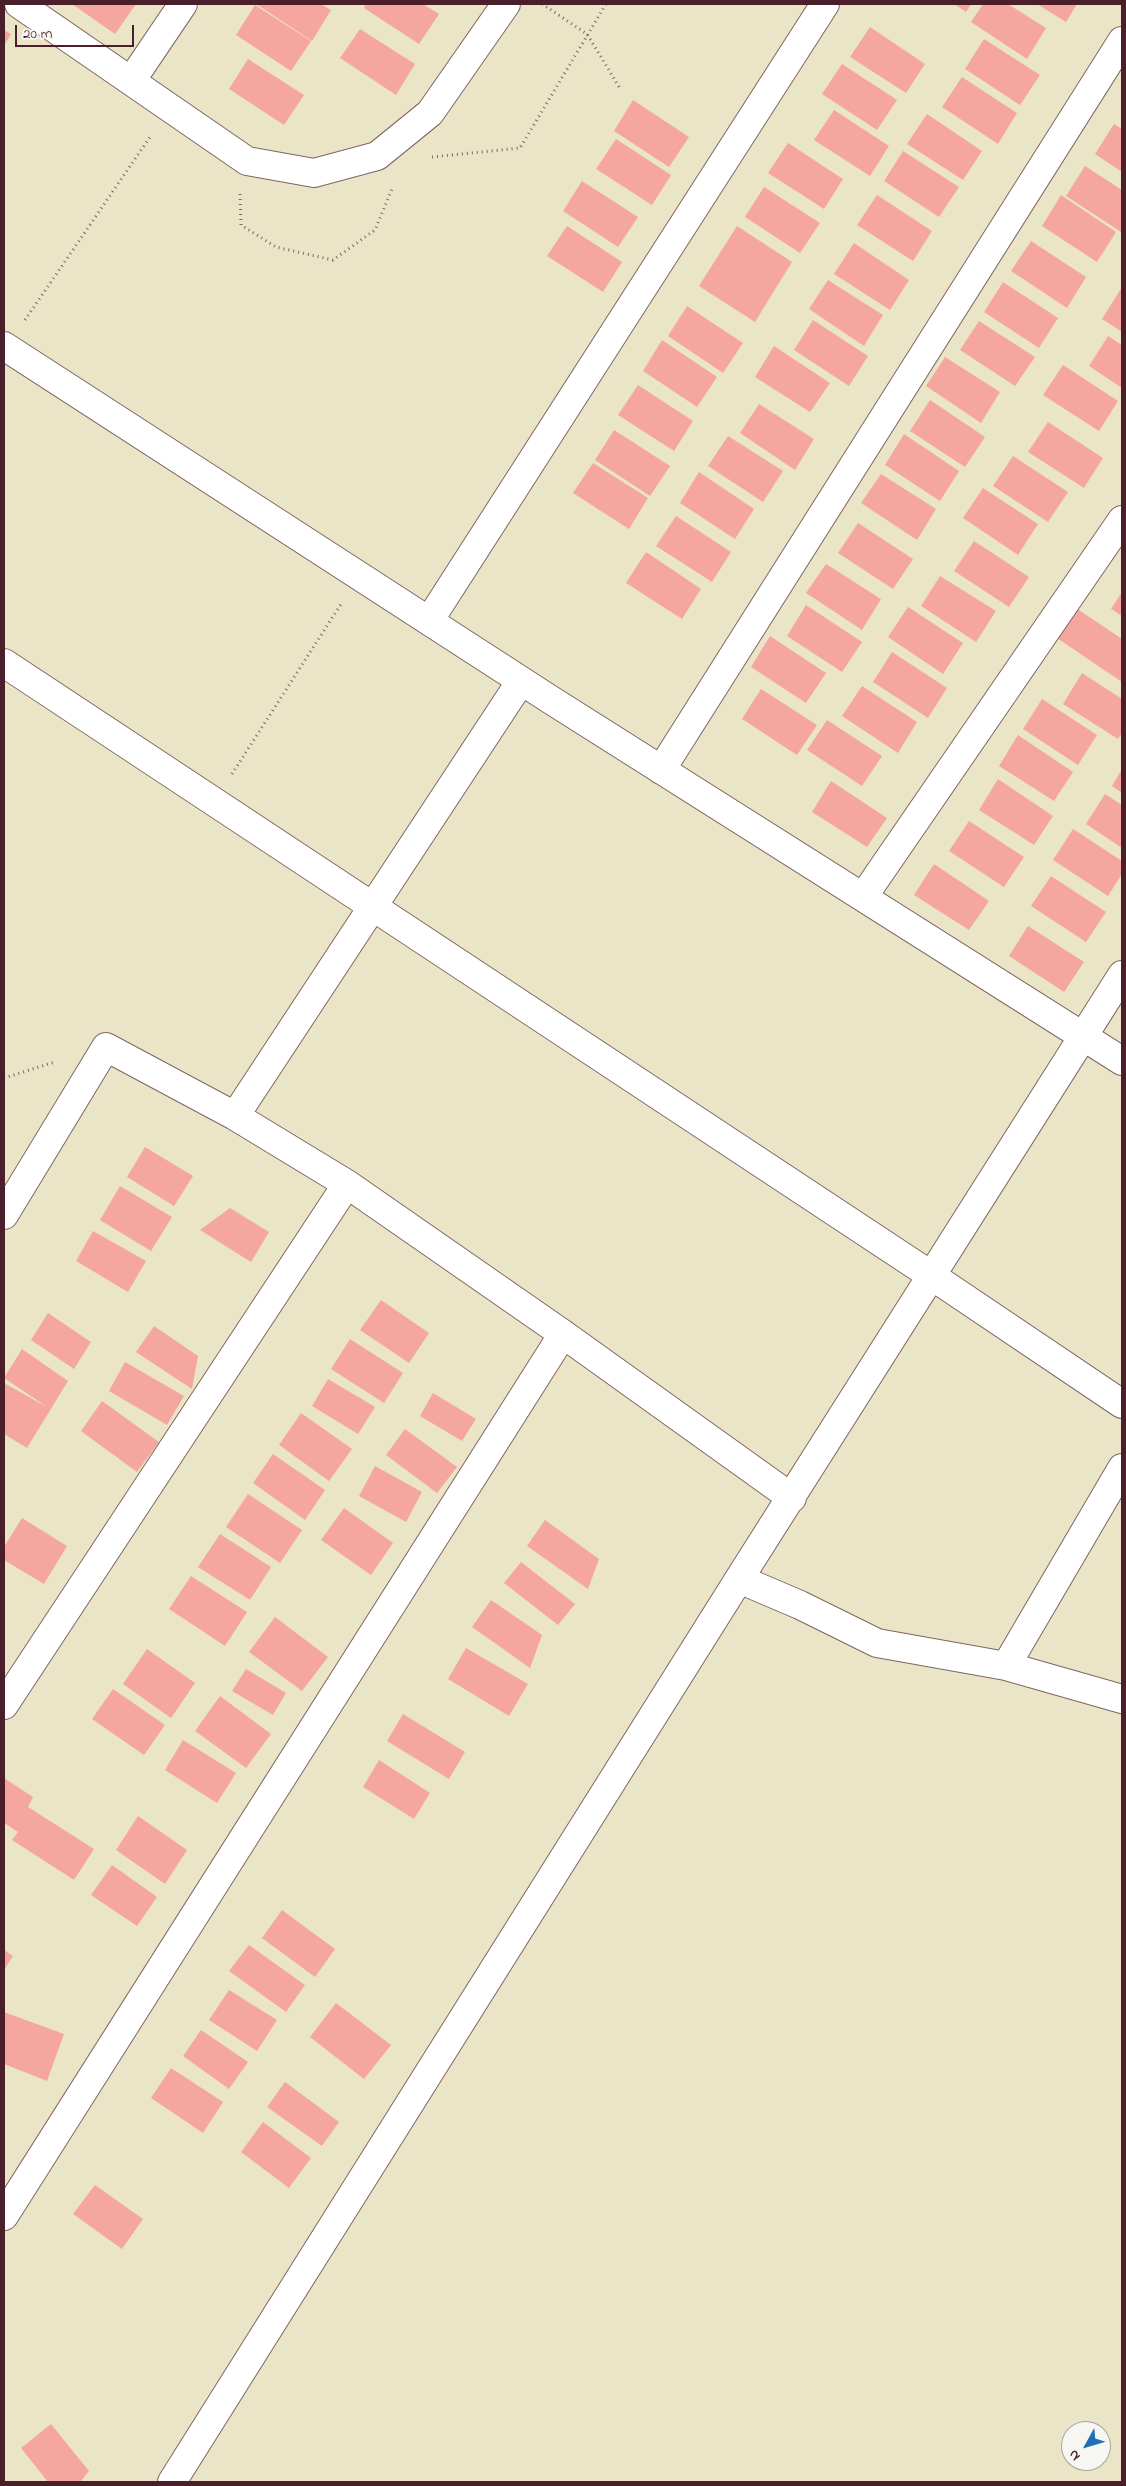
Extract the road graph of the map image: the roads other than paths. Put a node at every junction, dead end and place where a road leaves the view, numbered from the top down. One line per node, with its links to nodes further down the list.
1 (19, 4): 6 (street)
2 (183, 4): 6 (street)
3 (506, 4): 6 (street)
4 (825, 4): 9 (street)
5 (1122, 41): 12 (street)
6 (131, 81)
7 (5, 346): 9 (street)
8 (1122, 520): 13 (street)
9 (429, 621): 11 (street)
10 (4, 663): 14 (street)
11 (521, 681): 12 (street); 14 (street)
12 (661, 770): 13 (street)
13 (863, 897): 16 (street)
14 (372, 906): 18 (street); 21 (street)
15 (1122, 976): 16 (street)
16 (1082, 1036): 17 (street); 21 (street)
17 (1122, 1061)
18 (235, 1116): 19 (street); 20 (street)
19 (347, 1184): 22 (street); 29 (street)
20 (4, 1215)
21 (932, 1276): 23 (street); 25 (street)
22 (563, 1334): 25 (street); 30 (street)
23 (1122, 1404)
24 (1122, 1468): 27 (street)
25 (792, 1498): 26 (street)
26 (739, 1579): 27 (street); 31 (street)
27 (1006, 1666): 28 (street)
28 (1122, 1699)
29 (4, 1705)
30 (4, 2216)
31 (172, 2482)

